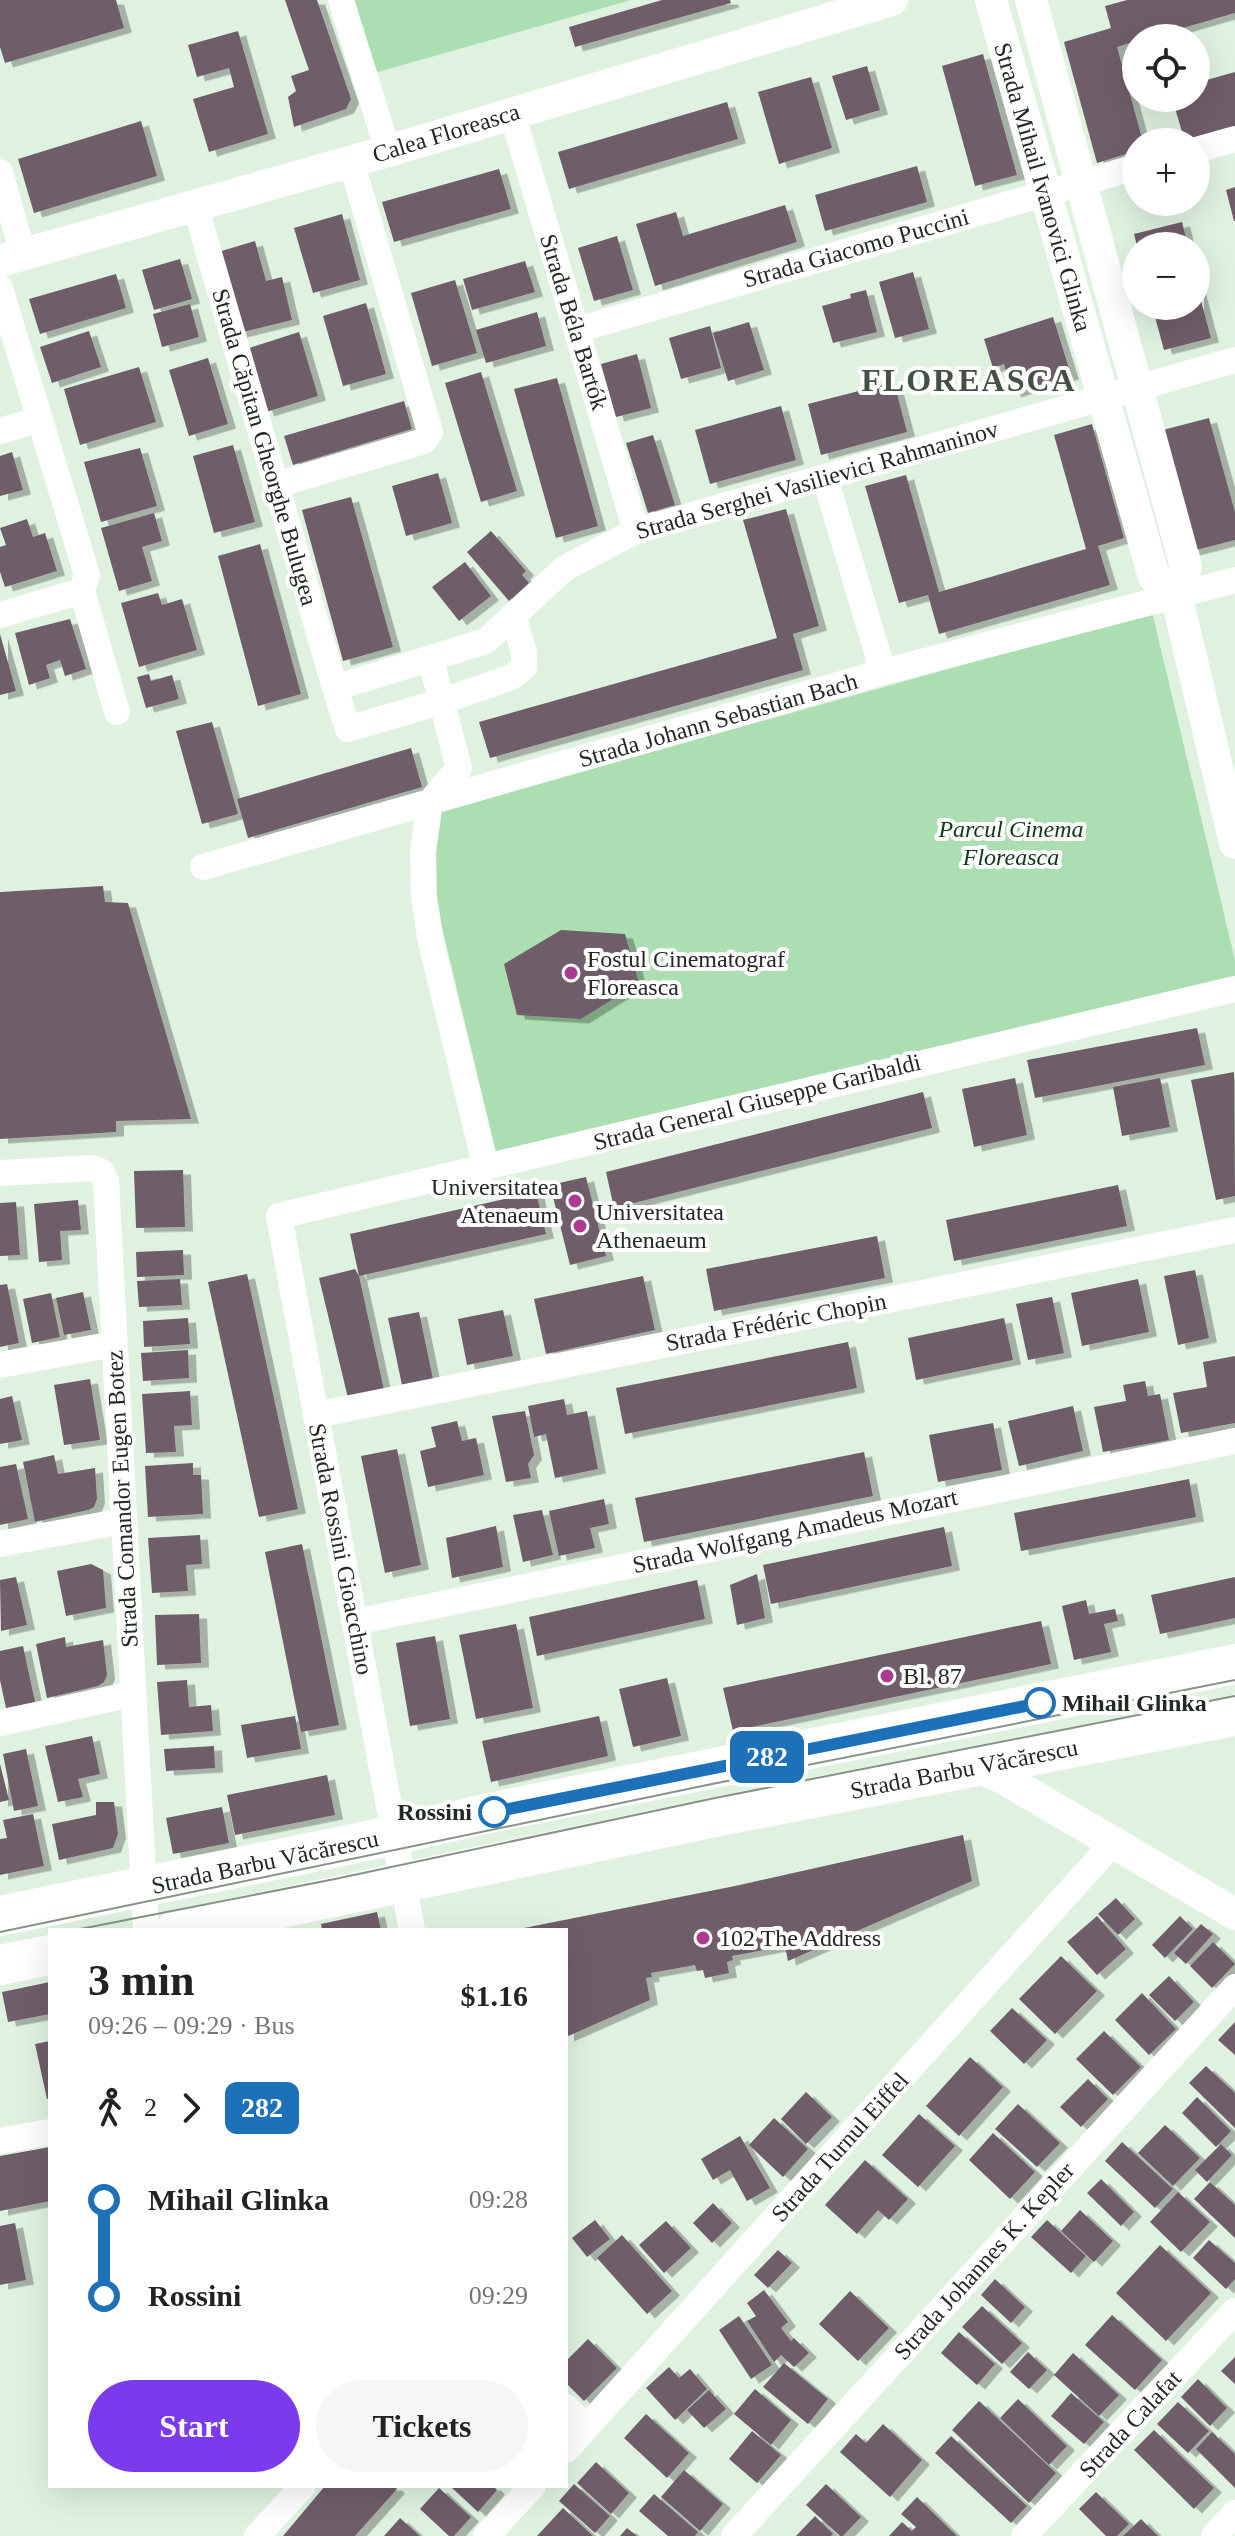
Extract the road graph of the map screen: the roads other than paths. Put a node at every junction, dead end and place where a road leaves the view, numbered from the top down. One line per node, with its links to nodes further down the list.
1 (341, 0): 9 (street)
2 (892, 0): 5 (street, Calea Floreasca)
3 (991, 0): 14 (street, Strada Mihail Ivanovici Glinka)
4 (1031, 0): 13 (street, Strada Mihail Ivanovici Glinka)
5 (818, 10): 6 (street, Calea Floreasca)
6 (512, 113): 9 (street, Calea Floreasca); 18 (street, Strada Béla Bartók)
7 (1235, 139): 8 (street)
8 (1210, 146)
9 (388, 151): 10 (street, Calea Floreasca)
10 (351, 161): 15 (street, Calea Floreasca); 25 (street)
11 (1122, 171): 13 (street, Strada Giacomo Puccini)
12 (0, 172): 16 (street)
13 (1082, 182): 14 (street, Strada Giacomo Puccini); 20 (street, Strada Mihail Ivanovici Glinka)
14 (1045, 193): 18 (street, Strada Giacomo Puccini); 21 (street, Strada Mihail Ivanovici Glinka)
15 (195, 205): 16 (street, Calea Floreasca); 25 (street, Strada Căpitan Gheorghe Bulugea)
16 (12, 258)
17 (0, 288): 22 (street)
18 (577, 330): 26 (street, Strada Béla Bartók)
19 (1235, 360): 20 (street, Strada Serghei Vasilievici Rahmaninov)
20 (1137, 387): 21 (street, Strada Serghei Vasilievici Rahmaninov); 29 (street, Strada Mihail Ivanovici Glinka)
21 (1102, 397): 24 (street, Strada Serghei Vasilievici Rahmaninov); 29 (street, Strada Mihail Ivanovici Glinka)
22 (40, 419): 23 (street); 28 (street)
23 (0, 431)
24 (825, 478): 26 (street, Strada Serghei Vasilievici Rahmaninov); 33 (street)
25 (276, 485): 34 (street, Strada Căpitan Gheorghe Bulugea)
26 (636, 531): 31 (street, Strada Serghei Vasilievici Rahmaninov)
27 (1235, 580): 29 (street, Strada Johann Sebastian Bach)
28 (82, 591): 30 (street); 36 (street)
29 (1176, 594): 33 (street, Strada Johann Sebastian Bach); 38 (street, Strada Mihail Ivanovici Glinka)
30 (0, 615)
31 (514, 617): 32 (street, Strada Serghei Vasilievici Rahmaninov); 35 (street, Strada Căpitan Gheorghe Bulugea)
32 (431, 660): 34 (street); 35 (street)
33 (883, 672): 37 (street, Strada Johann Sebastian Bach)
34 (335, 688): 35 (street, Strada Căpitan Gheorghe Bulugea)
35 (443, 701): 37 (street)
36 (117, 712)
37 (430, 802): 39 (street, Strada Johann Sebastian Bach); 41 (street)
38 (1235, 843)
39 (203, 867)
40 (1235, 989): 41 (street, Strada General Giuseppe Garibaldi)
41 (486, 1168): 43 (street, Strada General Giuseppe Garibaldi)
42 (0, 1173): 45 (street, Strada Comandor Eugen Botez)
43 (279, 1216): 47 (street, Strada Rossini Gioacchino)
44 (1235, 1230): 47 (street, Strada Frédéric Chopin)
45 (114, 1344): 46 (street); 49 (street, Strada Comandor Eugen Botez)
46 (0, 1365)
47 (316, 1415): 51 (street, Strada Rossini Gioacchino)
48 (1235, 1441): 51 (street, Strada Wolfgang Amadeus Mozart)
49 (123, 1521): 50 (street); 53 (street, Strada Comandor Eugen Botez)
50 (0, 1544)
51 (355, 1622): 59 (street, Strada Rossini Gioacchino)
52 (1235, 1664): 59 (main road, Strada Barbu Văcărescu)
53 (132, 1694): 55 (street); 62 (street, Strada Comandor Eugen Botez)
54 (1235, 1716): 56 (main road, Strada Barbu Văcărescu)
55 (0, 1723)
56 (1048, 1754): 57 (main road, Strada Barbu Văcărescu); 58 (street)
57 (977, 1767): 58 (street); 61 (main road, Strada Barbu Văcărescu)
58 (1067, 1815): 60 (street)
59 (395, 1835): 61 (street, Strada Rossini Gioacchino); 62 (main road, Strada Barbu Văcărescu)
60 (1113, 1843): 63 (street); 75 (street, Strada Turnul Eiffel)
61 (403, 1882): 66 (main road, Strada Barbu Văcărescu); 67 (street, Strada Rossini Gioacchino)
62 (143, 1888): 64 (main road, Strada Barbu Văcărescu); 65 (street, Strada Comandor Eugen Botez)
63 (1235, 1914)
64 (0, 1916)
65 (146, 1928)
66 (185, 1928)
67 (412, 1928)
68 (48, 1955): 69 (main road)
69 (0, 1965)
70 (1235, 1987): 82 (street, Strada Johannes K. Kepler)
71 (48, 2132): 72 (street)
72 (0, 2141)
73 (1235, 2311): 83 (street, Strada Calafat)
74 (568, 2409): 75 (street)
75 (587, 2427): 76 (street, Strada Turnul Eiffel)
76 (568, 2448)
77 (301, 2488): 80 (street)
78 (531, 2488): 81 (street)
79 (1235, 2513): 84 (street)
80 (257, 2536)
81 (486, 2536)
82 (734, 2536)
83 (1024, 2536)
84 (1214, 2536)

